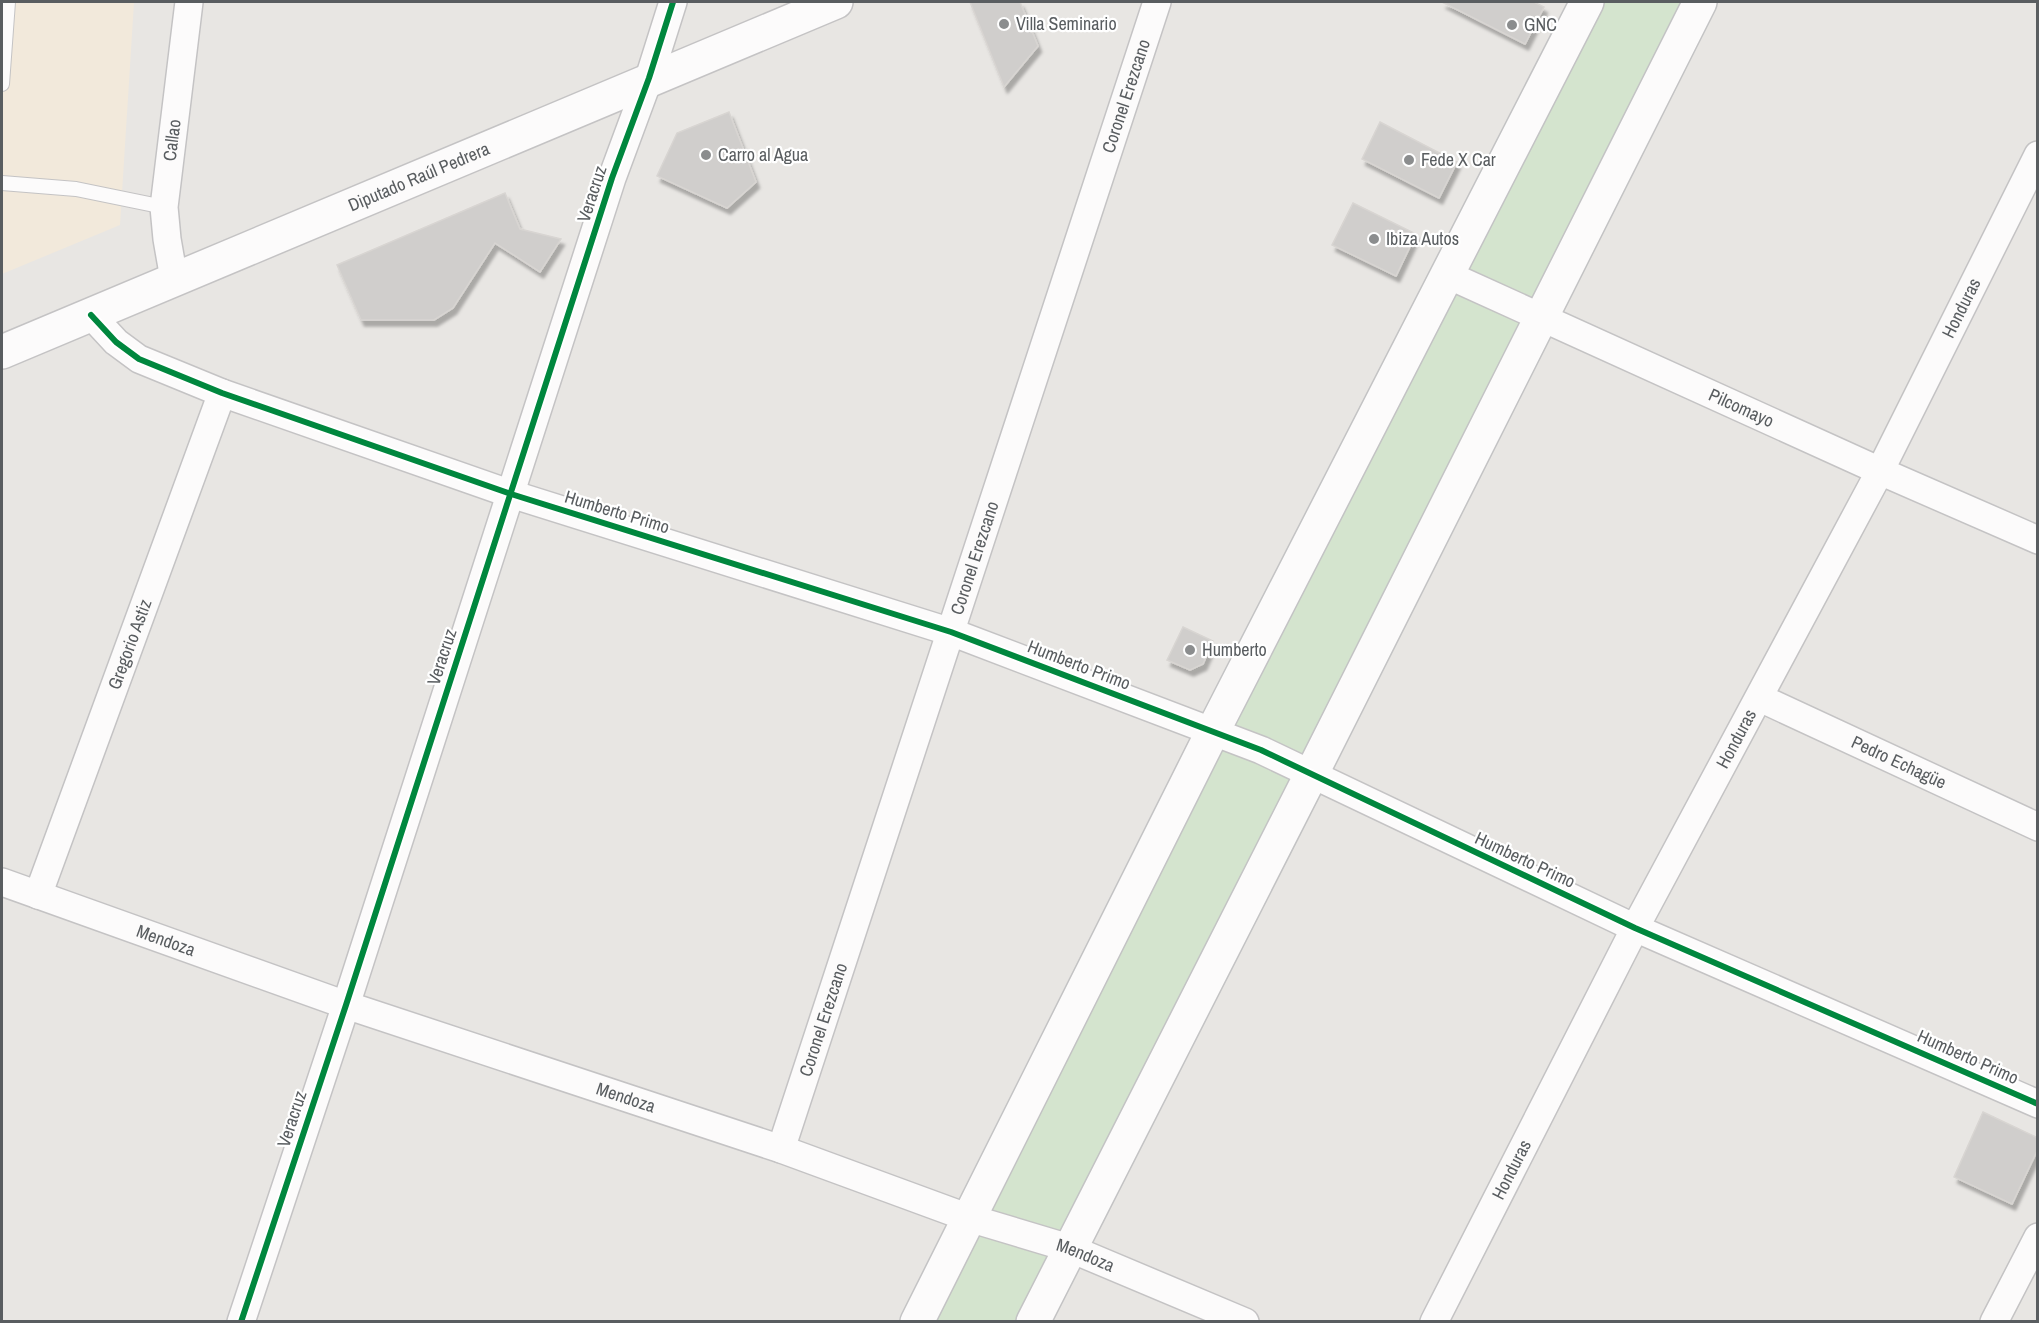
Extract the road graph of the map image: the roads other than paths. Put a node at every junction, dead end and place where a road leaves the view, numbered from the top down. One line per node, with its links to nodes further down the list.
1 (8, 2): 9 (lane)
2 (189, 2): 12 (street, Callao)
3 (673, 2): 8 (street, Veracruz)
4 (836, 2): 8 (main road, Diputado Raúl Pedrera)
5 (1157, 2): 22 (street, Coronel Erezcano)
6 (1587, 2): 13 (main road)
7 (1700, 2): 16 (main road)
8 (649, 78): 14 (main road, Diputado Raúl Pedrera); 20 (street, Veracruz)
9 (2, 84)
10 (2037, 155): 19 (street, Honduras)
11 (2, 183): 12 (lane)
12 (164, 207): 14 (street, Callao)
13 (1448, 275): 16 (street, Pilcomayo); 24 (main road)
14 (174, 279): 15 (main road, Diputado Raúl Pedrera)
15 (91, 315): 17 (main road, Diputado Raúl Pedrera); 18 (street, Humberto Primo)
16 (1540, 318): 19 (street, Pilcomayo); 25 (main road)
17 (2, 352)
18 (222, 393): 20 (street, Humberto Primo); 28 (street, Gregorio Astiz)
19 (1880, 471): 21 (street, Pilcomayo); 23 (street, Honduras)
20 (511, 494): 22 (street, Humberto Primo); 30 (street, Veracruz)
21 (2037, 540)
22 (951, 632): 24 (street, Humberto Primo); 32 (street, Coronel Erezcano)
23 (1760, 699): 26 (street, Pedro Echagüe); 29 (street, Honduras)
24 (1213, 731): 25 (street, Humberto Primo); 33 (main road)
25 (1311, 775): 29 (street, Humberto Primo); 35 (main road)
26 (2037, 827)
27 (2, 882): 28 (street, Mendoza)
28 (38, 895): 30 (street, Mendoza)
29 (1635, 928): 31 (street, Humberto Primo); 40 (street, Honduras)
30 (346, 1005): 32 (street, Mendoza); 36 (street, Veracruz)
31 (2037, 1104)
32 (781, 1149): 33 (street, Mendoza)
33 (969, 1218): 35 (street, Mendoza); 37 (main road)
34 (2037, 1237): 41 (street)
35 (1069, 1248): 38 (main road); 39 (street, Mendoza)
36 (241, 1322)
37 (917, 1322)
38 (1033, 1322)
39 (1245, 1322)
40 (1434, 1322)
41 (1994, 1322)

